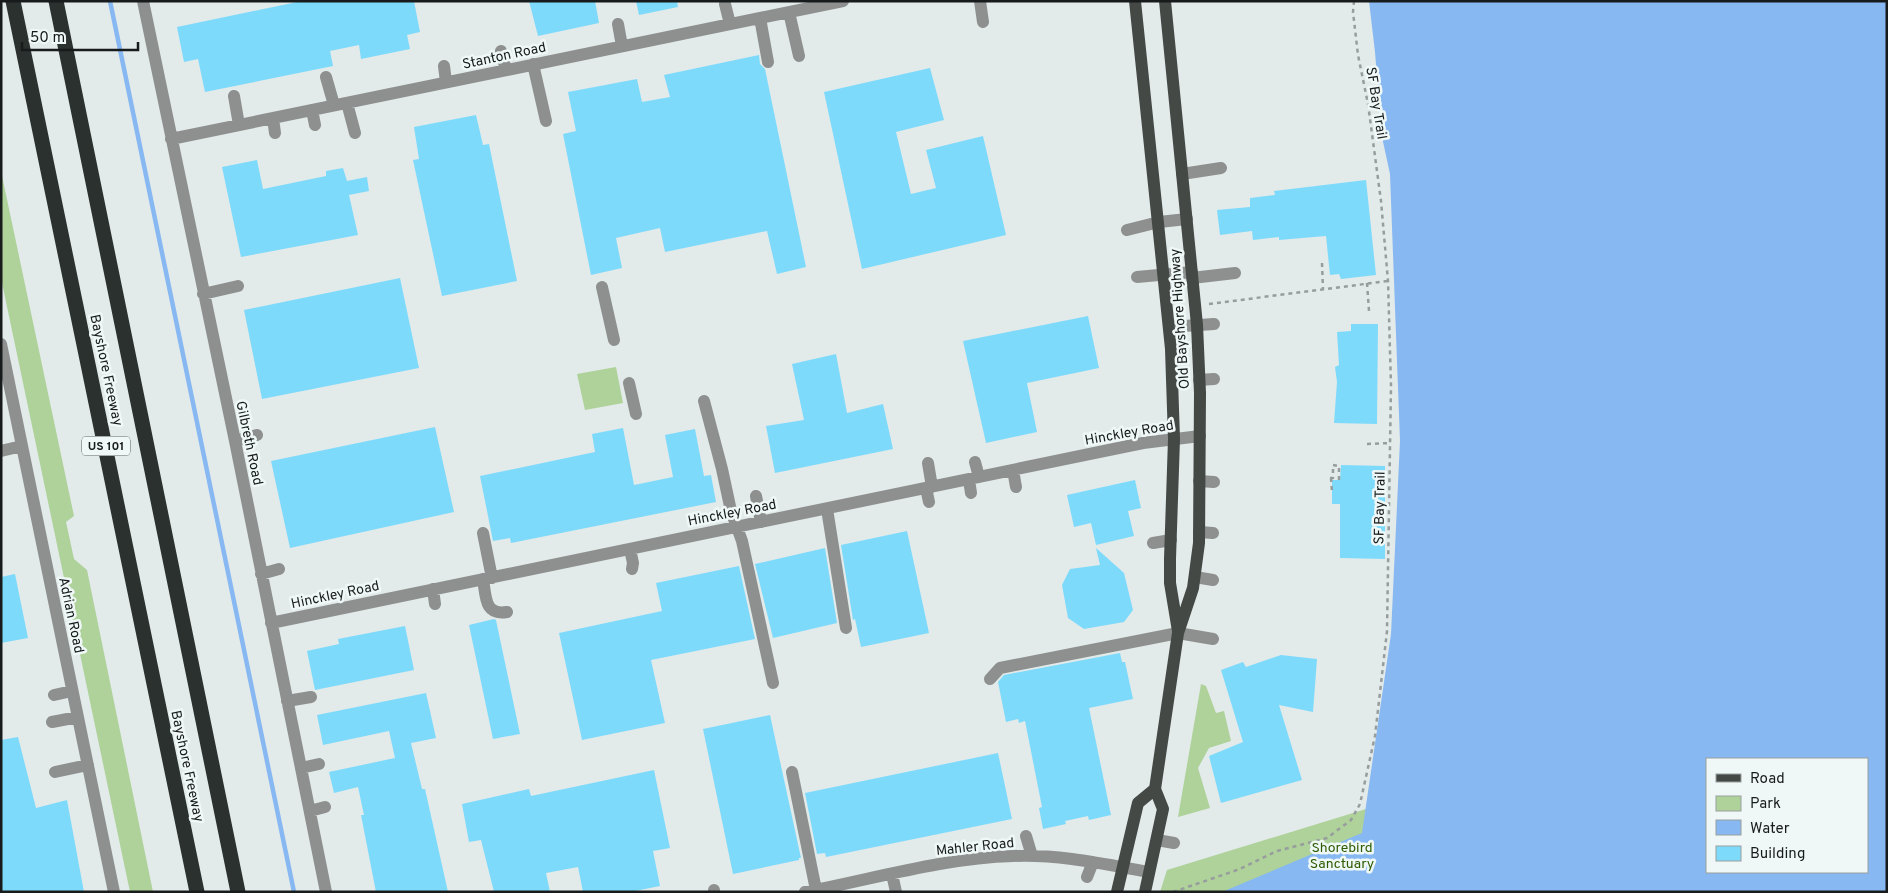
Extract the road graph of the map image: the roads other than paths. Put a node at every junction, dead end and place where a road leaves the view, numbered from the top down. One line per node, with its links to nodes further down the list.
1 (13, 1): 123 (highway, Bayshore Freeway / US 101)
2 (56, 1): 124 (highway, Bayshore Freeway / US 101)
3 (143, 1): 33 (street, Gilbreth Road)
4 (843, 1): 9 (street, Stanton Road)
5 (980, 1): 12 (street)
6 (1135, 1): 37 (main road, Old Bayshore Highway)
7 (1165, 1): 35 (main road, Old Bayshore Highway)
8 (725, 4): 14 (street)
9 (817, 4): 10 (street, Stanton Road)
10 (789, 12): 11 (street, Stanton Road); 17 (street)
11 (760, 18): 14 (street, Stanton Road); 18 (street)
12 (983, 22)
13 (618, 24): 15 (street)
14 (730, 24): 15 (street, Stanton Road)
15 (622, 46): 19 (street, Stanton Road)
16 (501, 51): 21 (street)
17 (799, 56)
18 (768, 62)
19 (533, 64): 21 (street, Stanton Road); 28 (street)
20 (444, 66): 23 (street)
21 (506, 70): 23 (street, Stanton Road)
22 (326, 77): 25 (street)
23 (446, 82): 25 (street, Stanton Road)
24 (234, 96): 30 (street)
25 (341, 104): 26 (street, Stanton Road); 32 (street)
26 (312, 110): 27 (street, Stanton Road); 29 (street)
27 (273, 118): 30 (street, Stanton Road); 31 (street)
28 (546, 121)
29 (315, 124)
30 (240, 125): 33 (street, Stanton Road)
31 (275, 133)
32 (355, 133)
33 (171, 139): 45 (street, Gilbreth Road)
34 (1221, 168): 35 (street)
35 (1182, 174): 36 (main road, Old Bayshore Highway)
36 (1187, 219): 37 (street); 41 (main road, Old Bayshore Highway)
37 (1159, 222): 38 (street); 40 (main road, Old Bayshore Highway)
38 (1127, 230)
39 (1235, 273): 41 (street)
40 (1163, 274): 41 (street); 42 (street); 48 (main road, Old Bayshore Highway)
41 (1192, 275): 47 (main road, Old Bayshore Highway)
42 (1137, 277)
43 (238, 286): 45 (street)
44 (602, 287): 49 (street)
45 (203, 294): 60 (street, Gilbreth Road)
46 (1214, 324): 47 (street)
47 (1197, 325): 48 (street); 52 (main road, Old Bayshore Highway)
48 (1169, 327): 59 (main road, Old Bayshore Highway)
49 (614, 340)
50 (1, 344): 54 (street, Adrian Road)
51 (1214, 379): 52 (street)
52 (1199, 380): 58 (main road, Old Bayshore Highway)
53 (629, 383): 56 (street)
54 (7, 400): 61 (street, Adrian Road)
55 (704, 401): 76 (street)
56 (636, 414)
57 (257, 435): 60 (street)
58 (1200, 436): 59 (street, Hinckley Road); 67 (main road, Old Bayshore Highway)
59 (1174, 439): 65 (street, Hinckley Road); 80 (main road, Old Bayshore Highway)
60 (235, 441): 85 (street, Gilbreth Road)
61 (22, 446): 62 (street); 98 (street, Adrian Road)
62 (1, 450)
63 (975, 462): 66 (street)
64 (928, 463): 69 (street)
65 (1013, 470): 66 (street, Hinckley Road); 70 (street)
66 (974, 478): 69 (street, Hinckley Road); 71 (street)
67 (1199, 481): 68 (street); 77 (main road, Old Bayshore Highway)
68 (1214, 482)
69 (929, 487): 73 (street); 74 (street, Hinckley Road)
70 (1016, 487)
71 (971, 493)
72 (756, 496): 75 (street)
73 (929, 502)
74 (827, 509): 75 (street, Hinckley Road); 93 (street)
75 (761, 522): 76 (street, Hinckley Road)
76 (735, 526): 82 (street, Hinckley Road); 97 (street)
77 (1199, 532): 79 (street); 86 (main road, Old Bayshore Highway)
78 (483, 533): 87 (street)
79 (1213, 533)
80 (1170, 540): 81 (street); 94 (main road, Old Bayshore Highway)
81 (1153, 543)
82 (630, 549): 84 (street); 87 (street, Hinckley Road)
83 (279, 569): 85 (street)
84 (632, 569)
85 (261, 574): 92 (street, Gilbreth Road)
86 (1195, 577): 88 (street); 94 (main road, Old Bayshore Highway)
87 (488, 578): 89 (street, Hinckley Road); 91 (street)
88 (1213, 580)
89 (433, 590): 90 (street); 92 (street, Hinckley Road)
90 (435, 604)
91 (507, 612)
92 (271, 623): 101 (street, Gilbreth Road)
93 (846, 628)
94 (1178, 633): 95 (street); 96 (street); 109 (main road, Old Bayshore Highway)
95 (1213, 639)
96 (990, 679)
97 (773, 683)
98 (72, 691): 99 (street); 102 (street, Adrian Road)
99 (54, 695)
100 (310, 697): 101 (street)
101 (287, 701): 106 (street, Gilbreth Road)
102 (78, 717): 103 (street); 105 (street, Adrian Road)
103 (52, 722)
104 (319, 764): 106 (street)
105 (88, 765): 107 (street); 122 (street, Adrian Road)
106 (300, 768): 111 (street, Gilbreth Road)
107 (55, 772)
108 (792, 772): 121 (street)
109 (1155, 789): 113 (main road, Old Bayshore Highway); 117 (main road)
110 (325, 807): 111 (street)
111 (310, 811): 125 (street, Gilbreth Road)
112 (1026, 836): 115 (street)
113 (1157, 840): 114 (street); 118 (main road, Old Bayshore Highway)
114 (1174, 843)
115 (1032, 856): 116 (street, Mahler Road); 119 (street, Mahler Road)
116 (1092, 862): 117 (street, Mahler Road); 120 (street)
117 (1123, 868): 118 (street, Mahler Road); 127 (main road)
118 (1149, 872): 128 (main road, Old Bayshore Highway)
119 (892, 874): 121 (street, Mahler Road); 126 (street)
120 (1087, 877)
121 (811, 891)
122 (114, 892)
123 (198, 892)
124 (238, 892)
125 (326, 892)
126 (896, 892)
127 (1117, 892)
128 (1144, 892)

